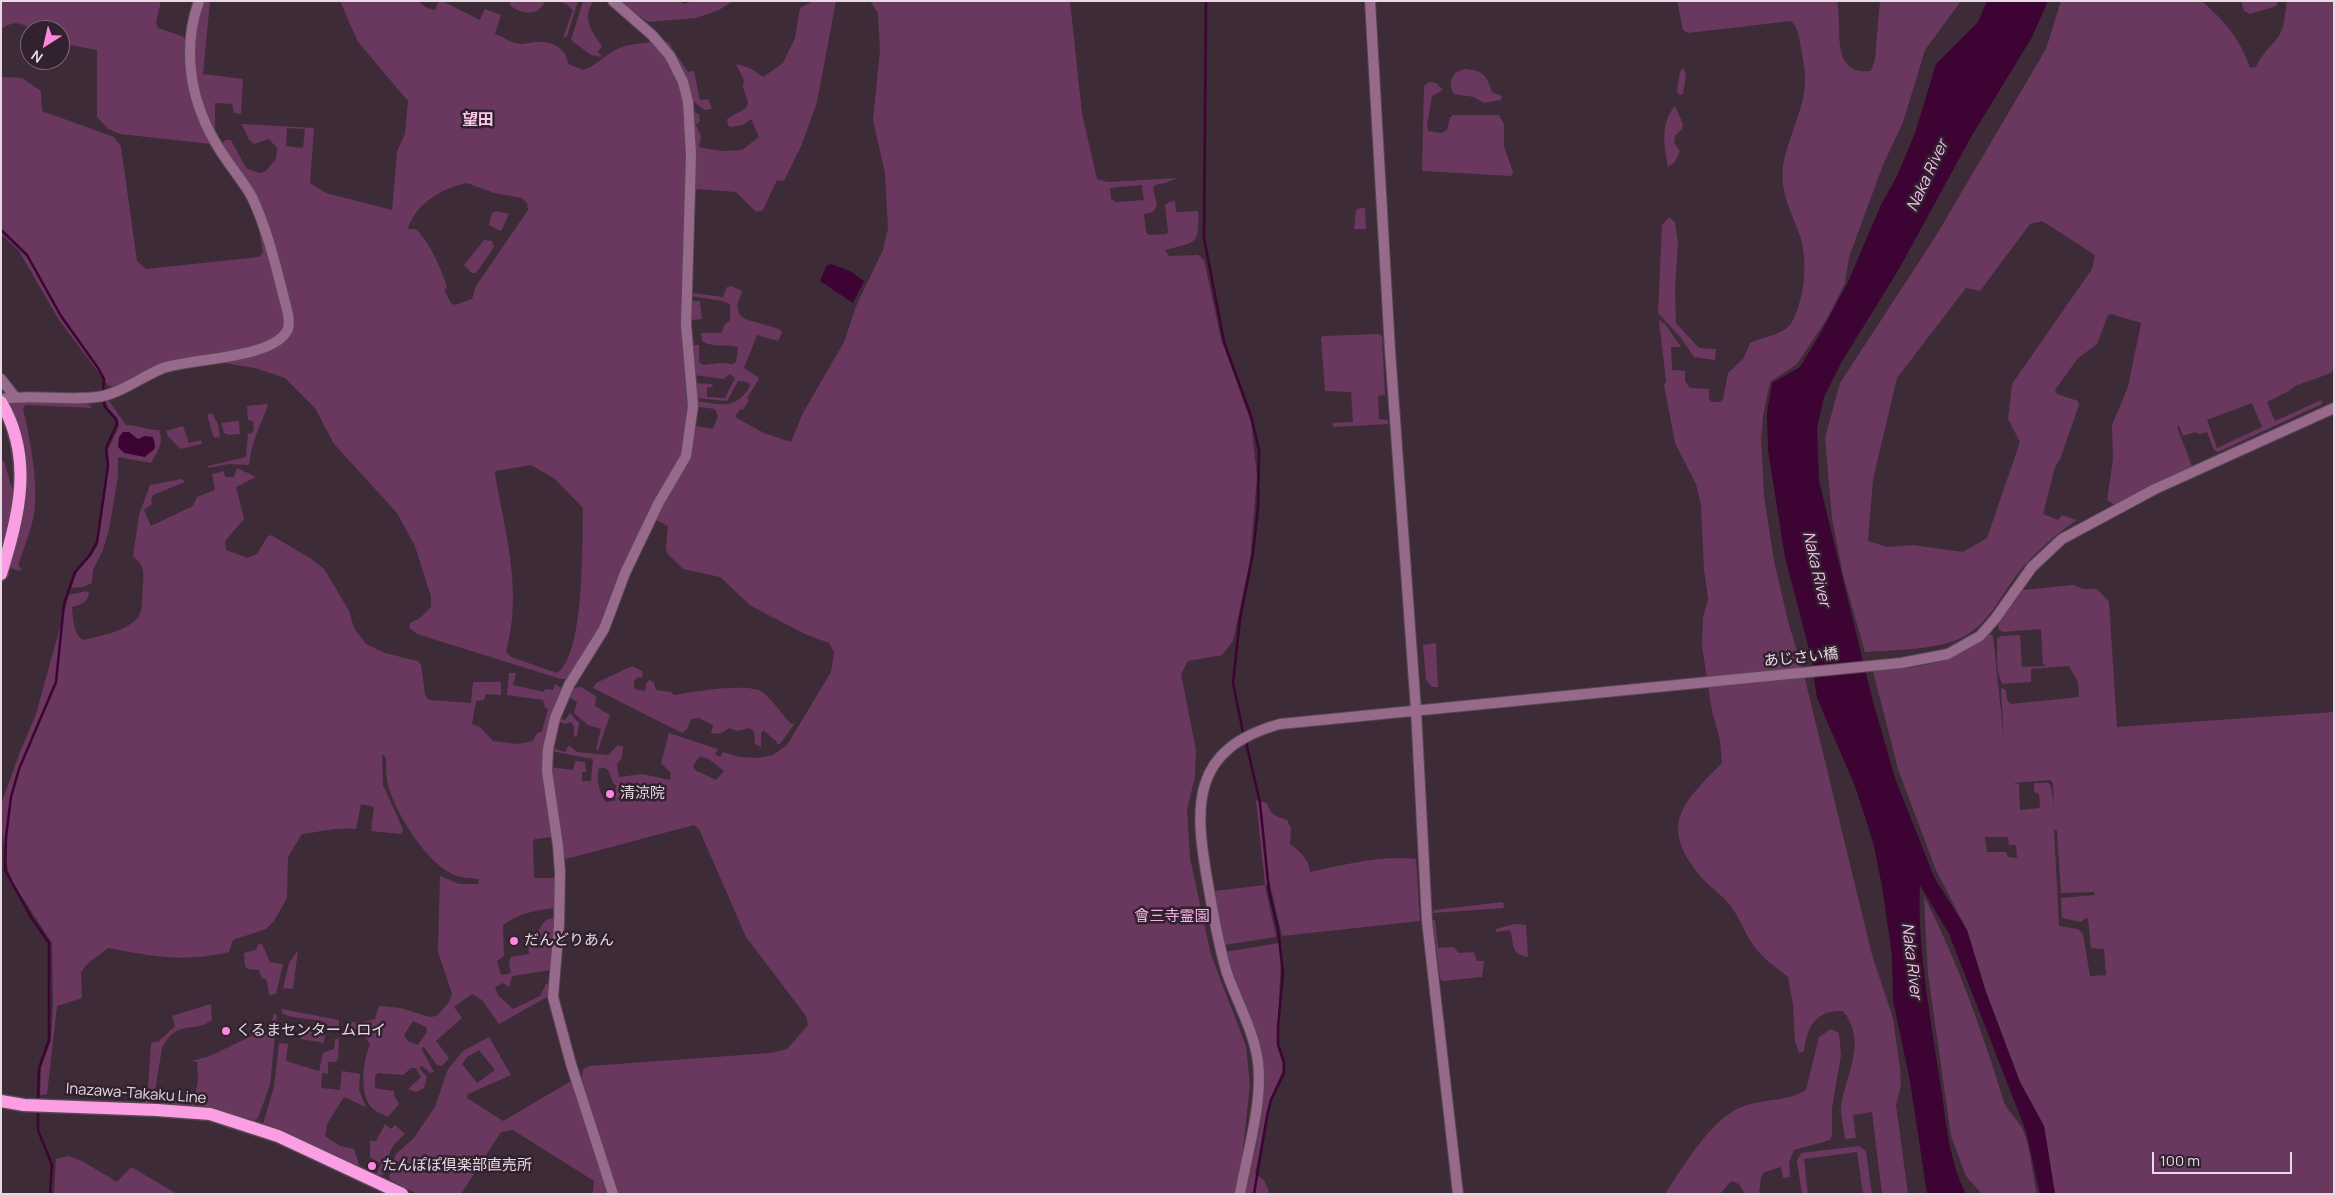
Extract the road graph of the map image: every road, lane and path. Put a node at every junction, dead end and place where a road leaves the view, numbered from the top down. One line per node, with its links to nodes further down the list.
1 (199, 1): 5 (street)
2 (613, 1): 12 (street)
3 (1370, 1): 9 (street)
4 (1, 379): 5 (street)
5 (15, 397): 6 (street)
6 (1, 400): 8 (main road)
7 (2334, 408): 9 (street, あじさい橋)
8 (1, 574)
9 (1416, 710): 13 (street, あじさい橋); 14 (street)
10 (1, 1101): 11 (main road, Inazawa-Takaku Line)
11 (402, 1194)
12 (614, 1194)
13 (1240, 1194)
14 (1458, 1194)

